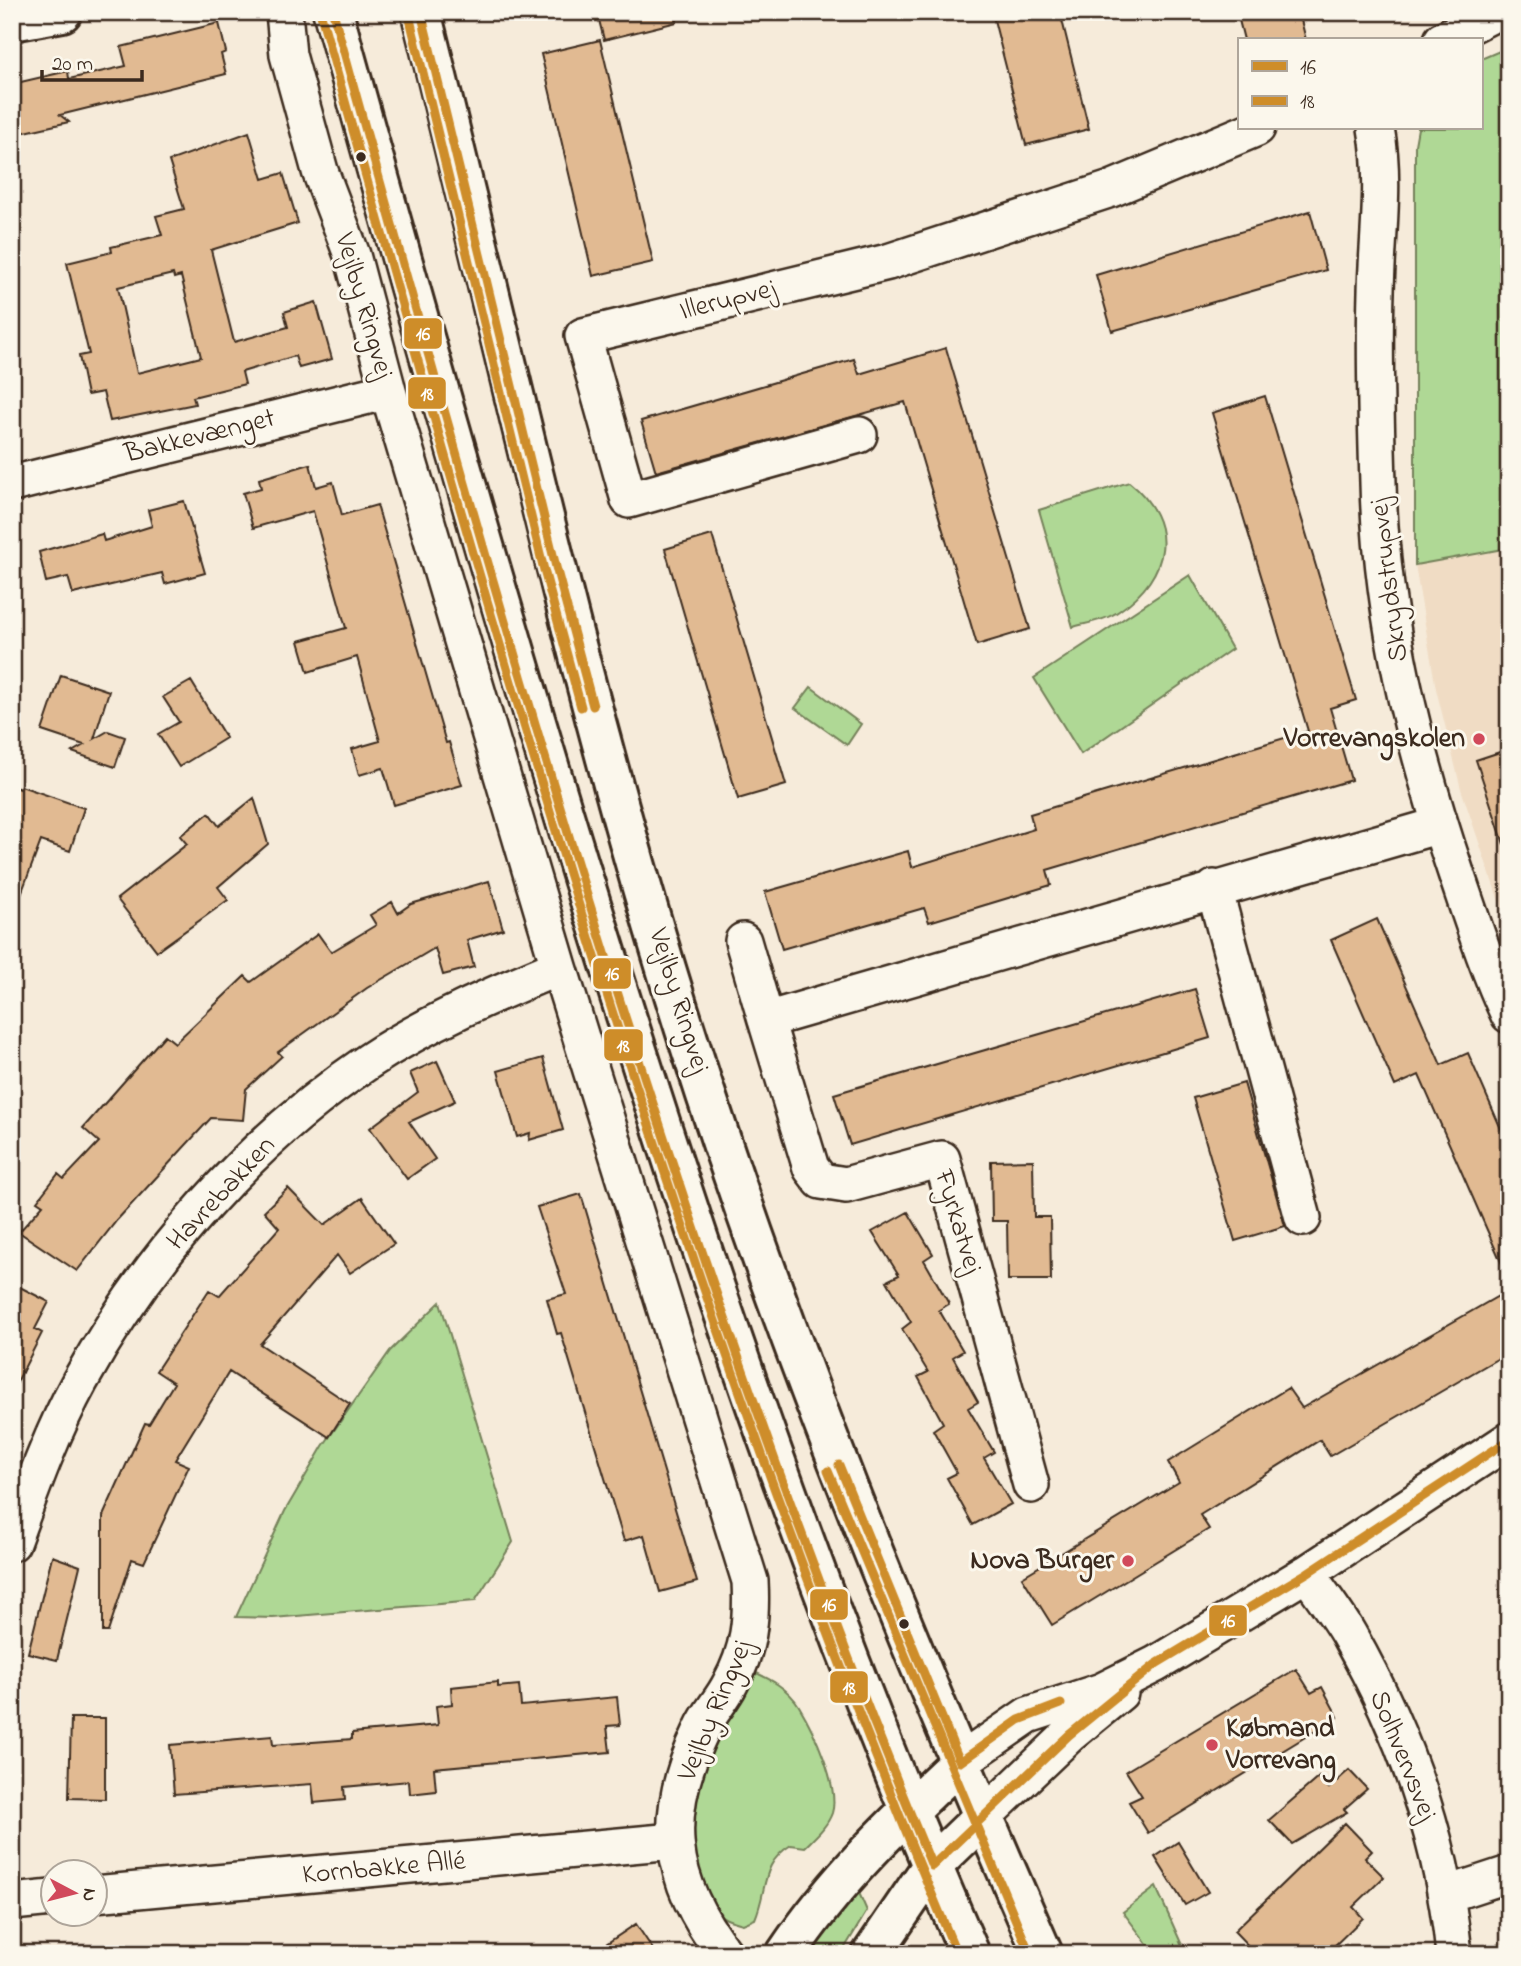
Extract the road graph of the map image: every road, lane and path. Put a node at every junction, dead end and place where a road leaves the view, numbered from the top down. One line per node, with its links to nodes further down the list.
1 (62, 12): 6 (main road)
2 (284, 12): 10 (street, Vejlby Ringvej)
3 (333, 12): 26 (main road, Vejlby Ringvej)
4 (421, 12): 25 (main road, Vejlby Ringvej)
5 (1497, 12): 7 (street)
6 (12, 21)
7 (1446, 38)
8 (1252, 130): 11 (street, Illerupvej)
9 (1376, 130): 13 (street, Skrydstrupvej)
10 (388, 391): 12 (street, Bakkevænget); 16 (street, Vejlby Ringvej)
11 (859, 435)
12 (12, 484)
13 (1440, 825): 14 (street); 17 (street, Skrydstrupvej)
14 (1214, 888): 18 (street); 19 (street)
15 (743, 941): 18 (street, Fyrkatvej)
16 (559, 967): 22 (street, Havrebakken); 28 (street, Vejlby Ringvej)
17 (1509, 1015)
18 (766, 1020): 21 (street, Fyrkatvej)
19 (1303, 1219)
20 (1509, 1440): 23 (street)
21 (1031, 1485)
22 (12, 1543)
23 (1307, 1573): 24 (street); 32 (street, Solhvervsvej)
24 (1156, 1664): 25 (street); 27 (street)
25 (960, 1762): 26 (main road); 27 (main road, Vejlby Ringvej)
26 (908, 1810): 29 (main road, Vejlby Ringvej); 37 (main road)
27 (984, 1816): 29 (main road); 39 (main road, Vejlby Ringvej)
28 (674, 1842): 31 (street, Kornbakke Allé); 36 (street, Vejlby Ringvej)
29 (932, 1866): 35 (main road, Vejlby Ringvej); 38 (main road)
30 (1509, 1874): 32 (street)
31 (108, 1893)
32 (1448, 1895): 40 (street, Solhvervsvej)
33 (38, 1899): 34 (street)
34 (12, 1902)
35 (965, 1948)
36 (725, 1954)
37 (786, 1954)
38 (872, 1954)
39 (1043, 1954)
40 (1454, 1954)

